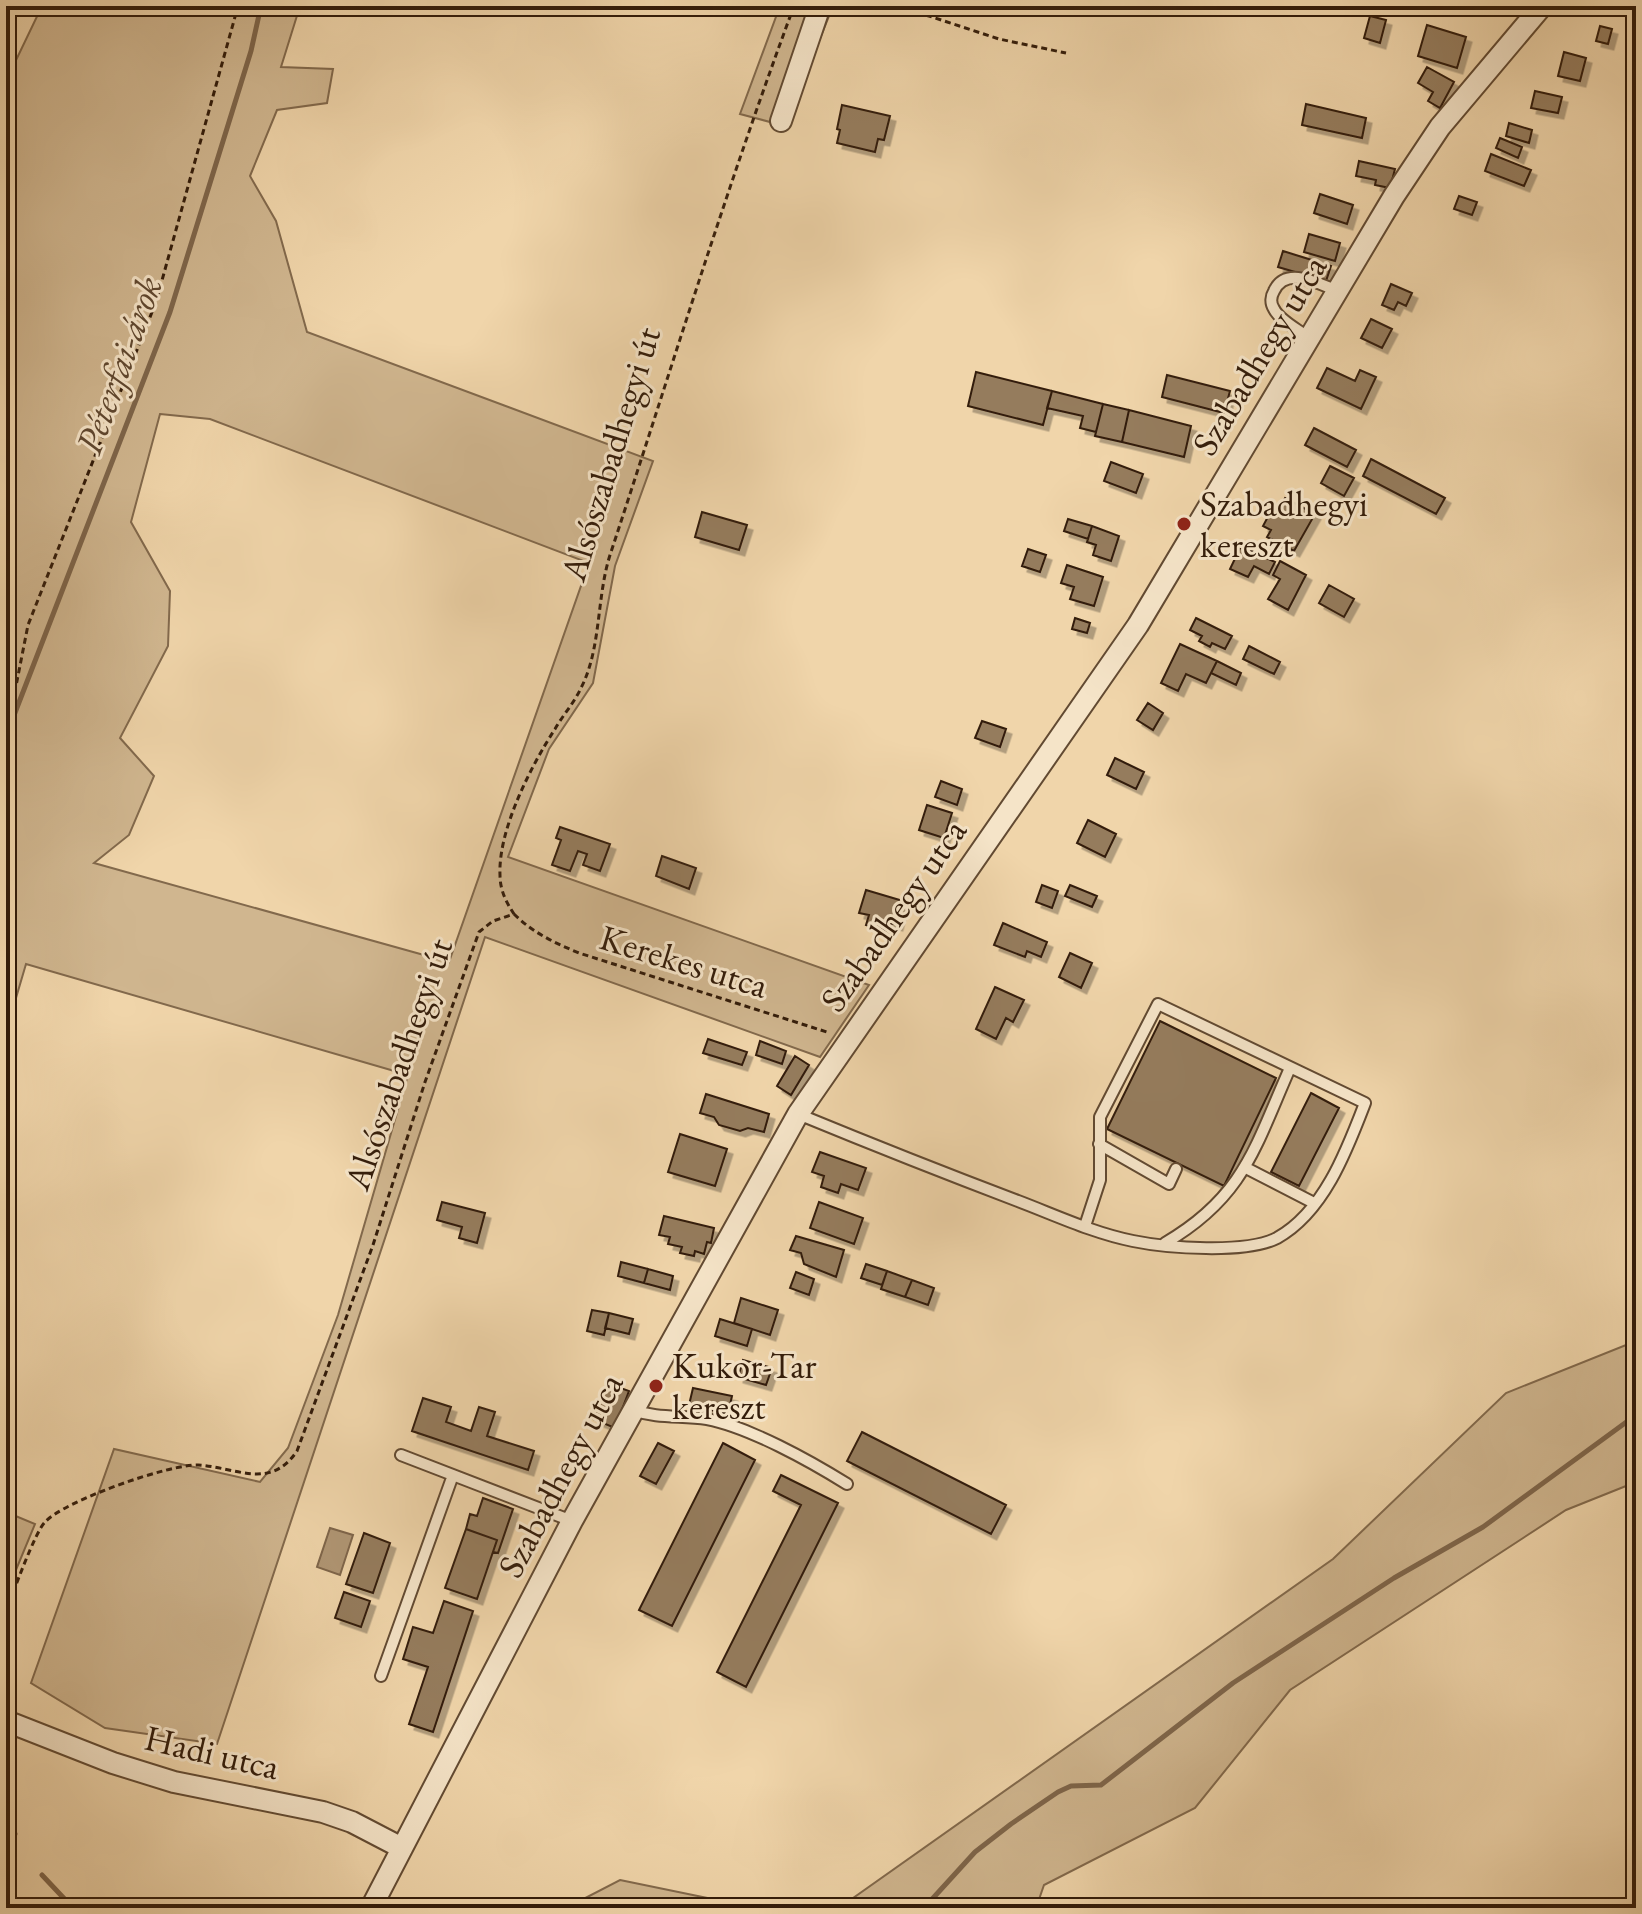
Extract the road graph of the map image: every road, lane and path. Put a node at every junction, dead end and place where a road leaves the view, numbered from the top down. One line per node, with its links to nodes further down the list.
1 (238, 6): 10 (path)
2 (794, 6): 11 (path, Alsószabadhegyi út)
3 (820, 6): 7 (street)
4 (887, 6): 6 (path)
5 (1542, 6): 8 (street, Szabadhegy utca)
6 (1066, 53)
7 (781, 121)
8 (1338, 291): 9 (street, Szabadhegy utca); 9 (lane)
9 (1309, 338): 12 (street, Szabadhegy utca)
10 (6, 711)
11 (514, 914): 12 (path, Kerekes utca); 26 (path, Alsószabadhegyi út)
12 (846, 1042): 14 (street, Szabadhegy utca)
13 (1290, 1068): 15 (lane); 16 (lane); 18 (lane)
14 (798, 1114): 19 (lane); 21 (street, Szabadhegy utca)
15 (1099, 1144): 17 (lane); 19 (lane)
16 (1246, 1168): 18 (lane); 20 (lane)
17 (1176, 1169)
18 (1314, 1203): 20 (lane)
19 (1085, 1226): 20 (lane)
20 (1163, 1244)
21 (633, 1410): 24 (lane); 25 (street, Szabadhegy utca)
22 (401, 1455): 23 (lane)
23 (453, 1475): 25 (lane); 27 (lane)
24 (847, 1484)
25 (572, 1521): 29 (street, Szabadhegy utca)
26 (6, 1611)
27 (381, 1676)
28 (6, 1721): 29 (street, Hadi utca)
29 (402, 1848): 30 (street, Szabadhegy utca)
30 (371, 1908)

